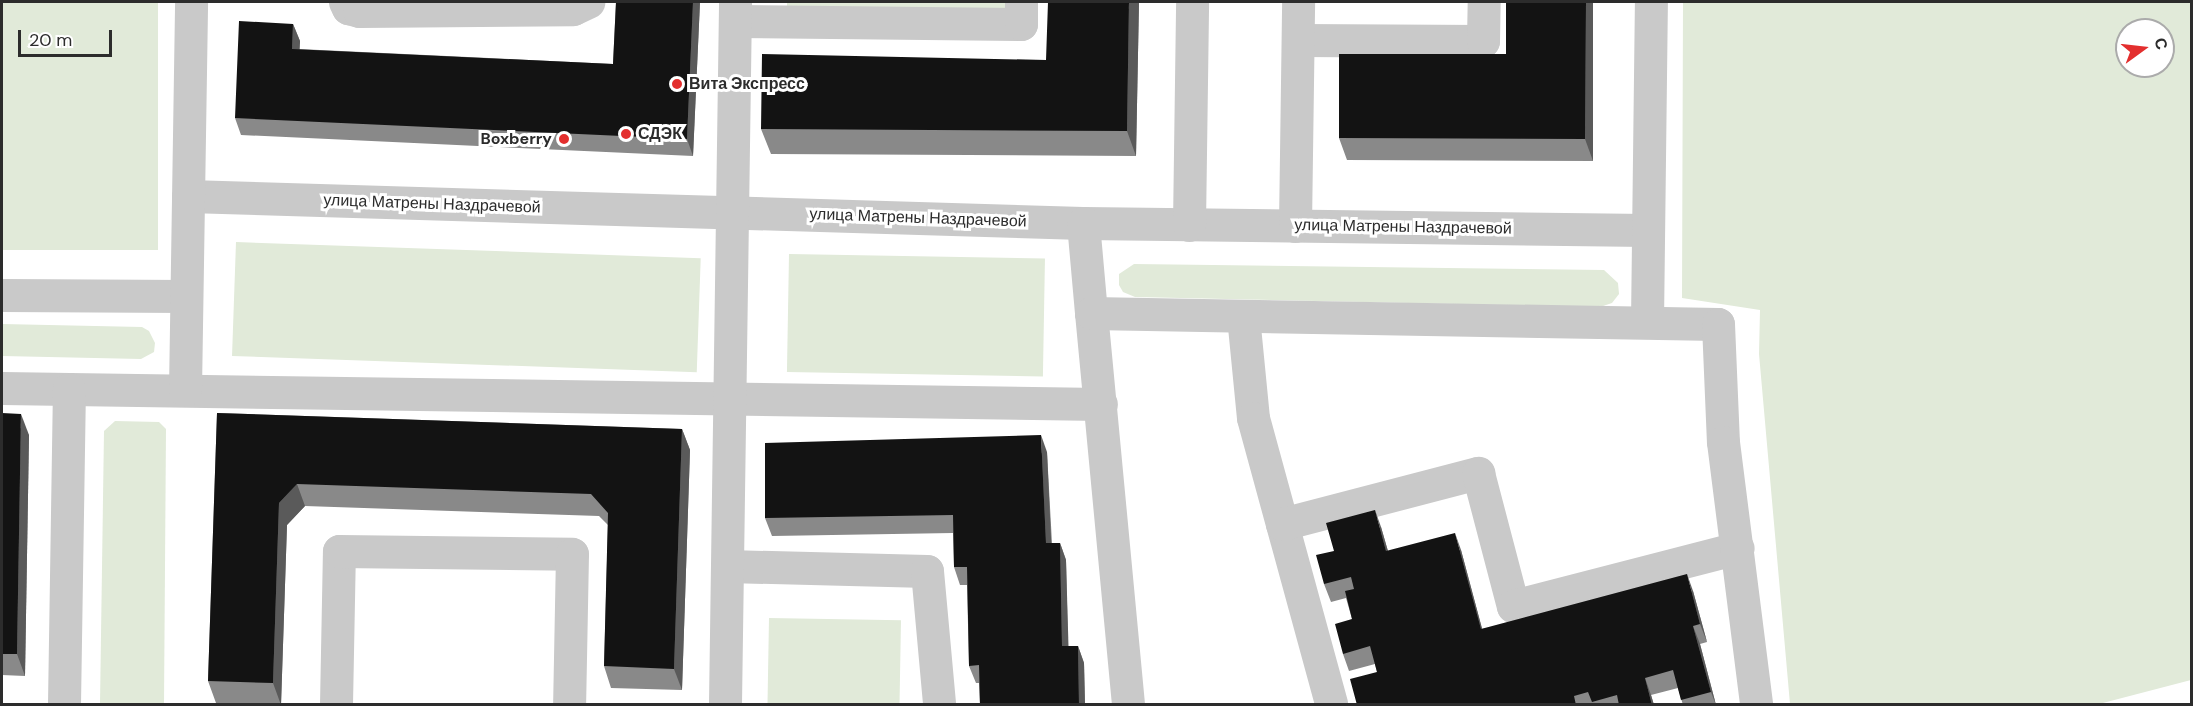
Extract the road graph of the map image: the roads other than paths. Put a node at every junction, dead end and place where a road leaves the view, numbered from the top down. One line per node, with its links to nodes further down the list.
1 (191, 2): 11 (street)
2 (345, 2): 3 (street)
3 (588, 2)
4 (1022, 2): 9 (street)
5 (1192, 2): 14 (street)
6 (1298, 2): 10 (street)
7 (1484, 2): 10 (street)
8 (1651, 2): 16 (street)
9 (735, 11): 12 (street)
10 (1298, 40): 15 (street)
11 (188, 196): 12 (street, улица Матрены Наздрачевой); 18 (street)
12 (730, 213): 13 (street, улица Матрены Наздрачевой); 25 (street)
13 (1083, 223): 14 (street, улица Матрены Наздрачевой); 19 (street)
14 (1189, 225): 15 (street, улица Матрены Наздрачевой)
15 (1295, 226): 16 (street, улица Матрены Наздрачевой)
16 (1647, 230): 21 (street)
17 (2, 295): 18 (street)
18 (186, 297): 24 (street)
19 (1091, 313): 20 (street); 26 (street)
20 (1243, 316): 21 (street); 27 (street)
21 (1647, 321): 28 (street)
22 (2, 388): 23 (street)
23 (69, 388): 24 (street); 30 (street)
24 (185, 390): 25 (street)
25 (729, 398): 26 (street); 29 (street)
26 (1101, 405): 35 (street)
27 (1282, 524): 28 (street); 36 (street)
28 (1738, 548): 37 (street)
29 (727, 566): 33 (street); 34 (street)
30 (64, 705)
31 (336, 705): 32 (street)
32 (569, 705)
33 (725, 705)
34 (939, 705)
35 (1128, 705)
36 (1331, 705)
37 (1756, 705)

